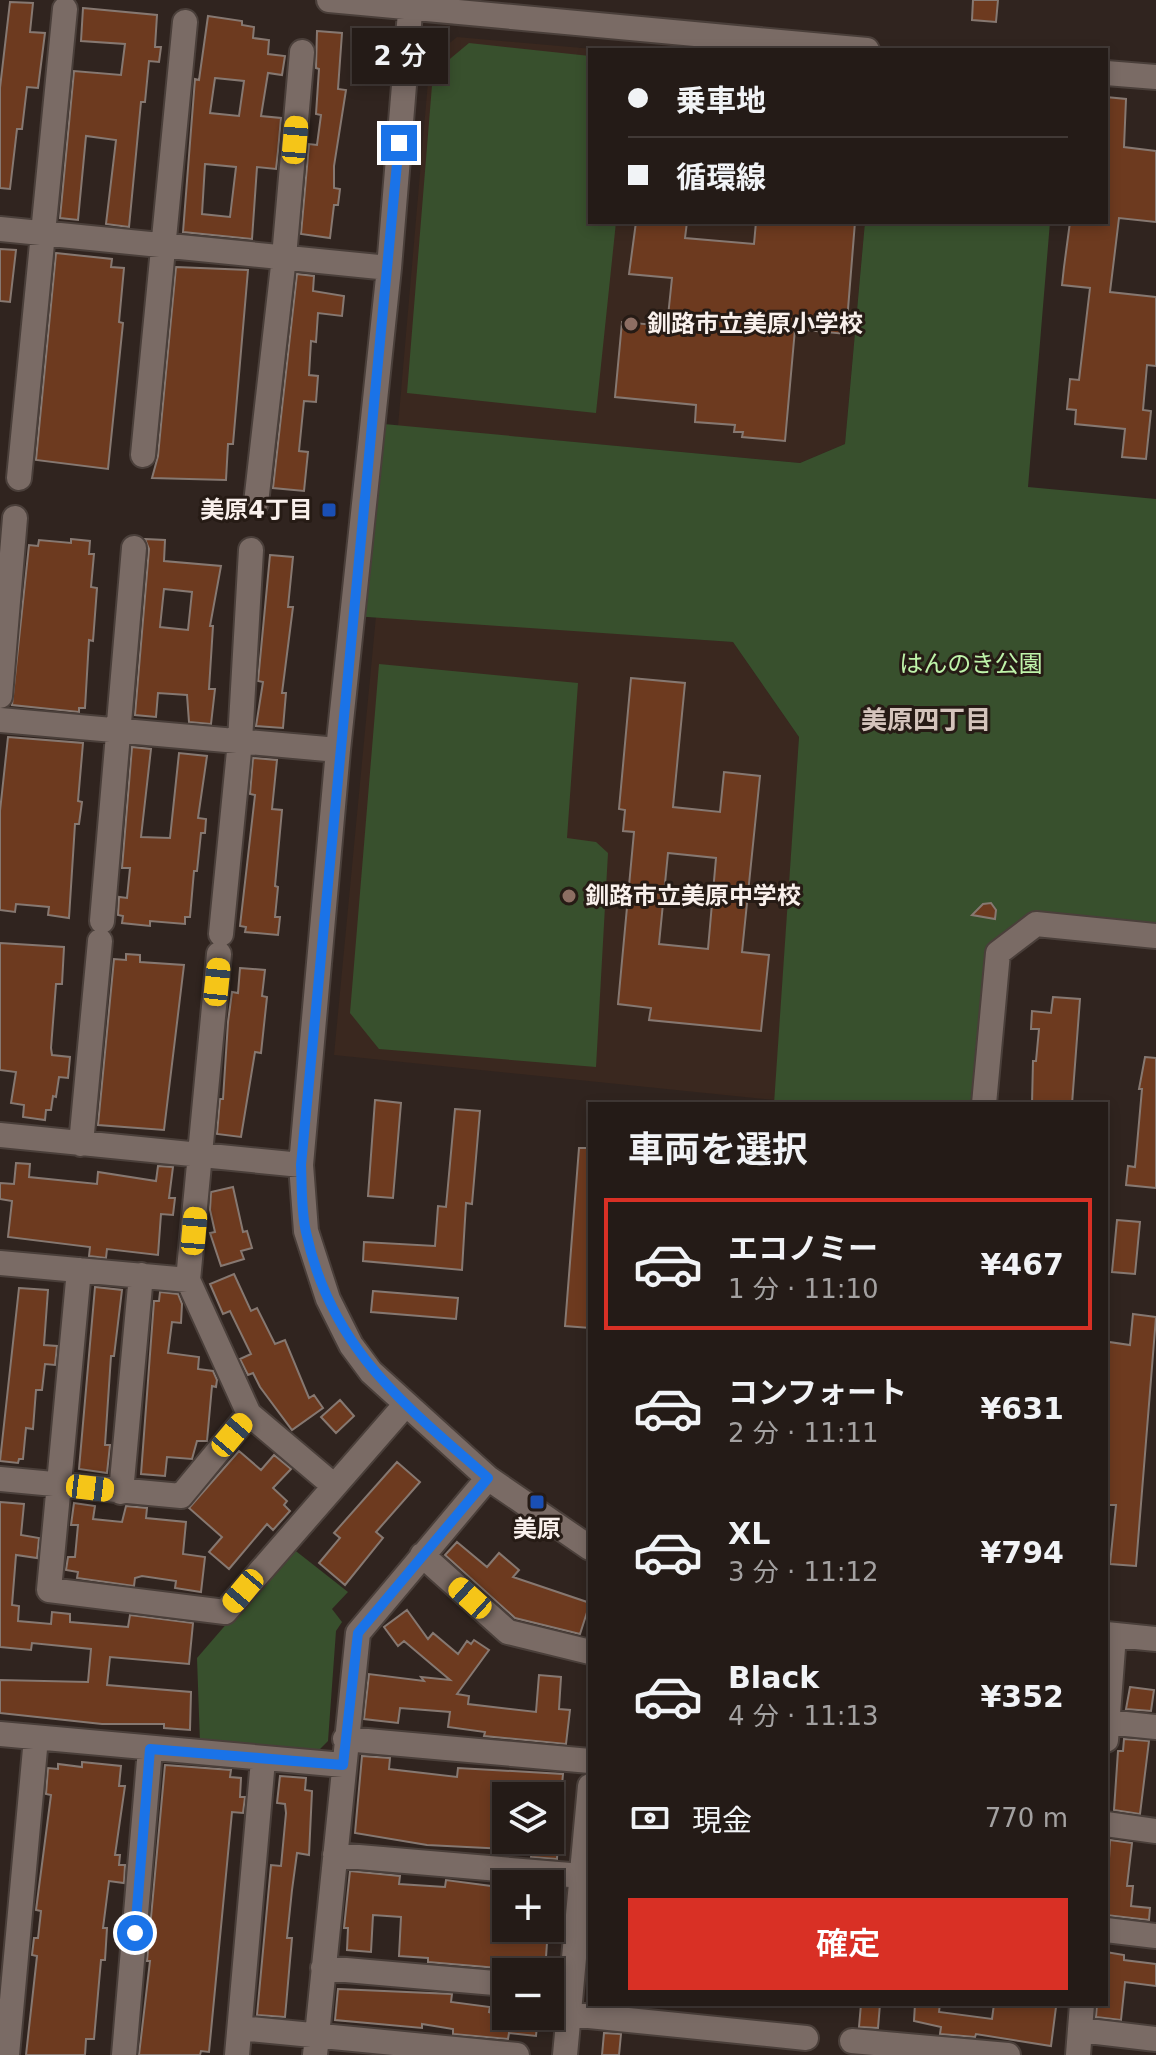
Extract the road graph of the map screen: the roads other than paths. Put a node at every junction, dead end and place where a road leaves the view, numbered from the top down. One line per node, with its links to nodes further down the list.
1 (329, 0): 2 (street)
2 (410, 3): 5 (street); 13 (street)
3 (65, 9): 10 (street)
4 (185, 22): 11 (street)
5 (848, 48)
6 (302, 52): 12 (street)
7 (1108, 73): 8 (street)
8 (1156, 77)
9 (0, 229): 10 (street)
10 (44, 233): 11 (street); 15 (street)
11 (165, 247): 12 (street); 14 (street)
12 (284, 257): 13 (street); 16 (street)
13 (389, 268): 24 (street)
14 (143, 455)
15 (19, 478)
16 (256, 503)
17 (15, 518): 20 (street)
18 (134, 548): 22 (street)
19 (251, 550): 23 (street)
20 (0, 696)
21 (0, 720): 22 (street)
22 (119, 732): 23 (street); 28 (street)
23 (240, 741): 24 (street); 29 (street)
24 (338, 750): 30 (street)
25 (1156, 936): 26 (street)
26 (984, 1102)
27 (0, 1135): 28 (street)
28 (81, 1144): 29 (street)
29 (200, 1154): 30 (street); 34 (street)
30 (301, 1165): 35 (street)
31 (0, 1263): 32 (street)
32 (79, 1270): 33 (street); 39 (street)
33 (141, 1275): 34 (street); 41 (street)
34 (188, 1280): 36 (street)
35 (406, 1404): 37 (street); 40 (street)
36 (249, 1414): 40 (street); 41 (street)
37 (488, 1478): 42 (street); 43 (street)
38 (0, 1479): 39 (street)
39 (59, 1484): 40 (street); 41 (street)
40 (333, 1485)
41 (121, 1492)
42 (588, 1547)
43 (422, 1555): 46 (street); 52 (street)
44 (1110, 1634): 45 (street); 47 (street)
45 (1156, 1639)
46 (588, 1652)
47 (1108, 1697)
48 (1156, 1727): 49 (street)
49 (1108, 1728)
50 (0, 1734): 51 (street)
51 (36, 1738): 53 (street); 73 (street)
52 (345, 1739): 55 (street); 56 (street)
53 (150, 1749): 54 (street); 81 (street)
54 (263, 1760): 56 (street); 74 (street)
55 (588, 1761)
56 (343, 1765): 60 (street)
57 (588, 1809): 61 (street)
58 (1108, 1824): 59 (street)
59 (1156, 1831)
60 (335, 1855): 61 (street); 65 (street)
61 (582, 1876): 62 (street)
62 (585, 1904): 67 (street)
63 (1108, 1930): 64 (street)
64 (1156, 1936)
65 (323, 1968): 66 (street); 79 (street)
66 (492, 1983)
67 (564, 1993)
68 (564, 1997): 69 (street)
69 (588, 2001)
70 (616, 2006): 76 (street)
71 (1082, 2006): 75 (street)
72 (564, 2026): 84 (street)
73 (4, 2027): 80 (street)
74 (240, 2028): 79 (street); 82 (street)
75 (1080, 2030): 77 (street); 86 (street)
76 (806, 2038)
77 (1156, 2039)
78 (852, 2041): 85 (street)
79 (316, 2045): 83 (street)
80 (7, 2055)
81 (124, 2055)
82 (237, 2055)
83 (517, 2055)
84 (565, 2055)
85 (1008, 2055)
86 (1078, 2055)

